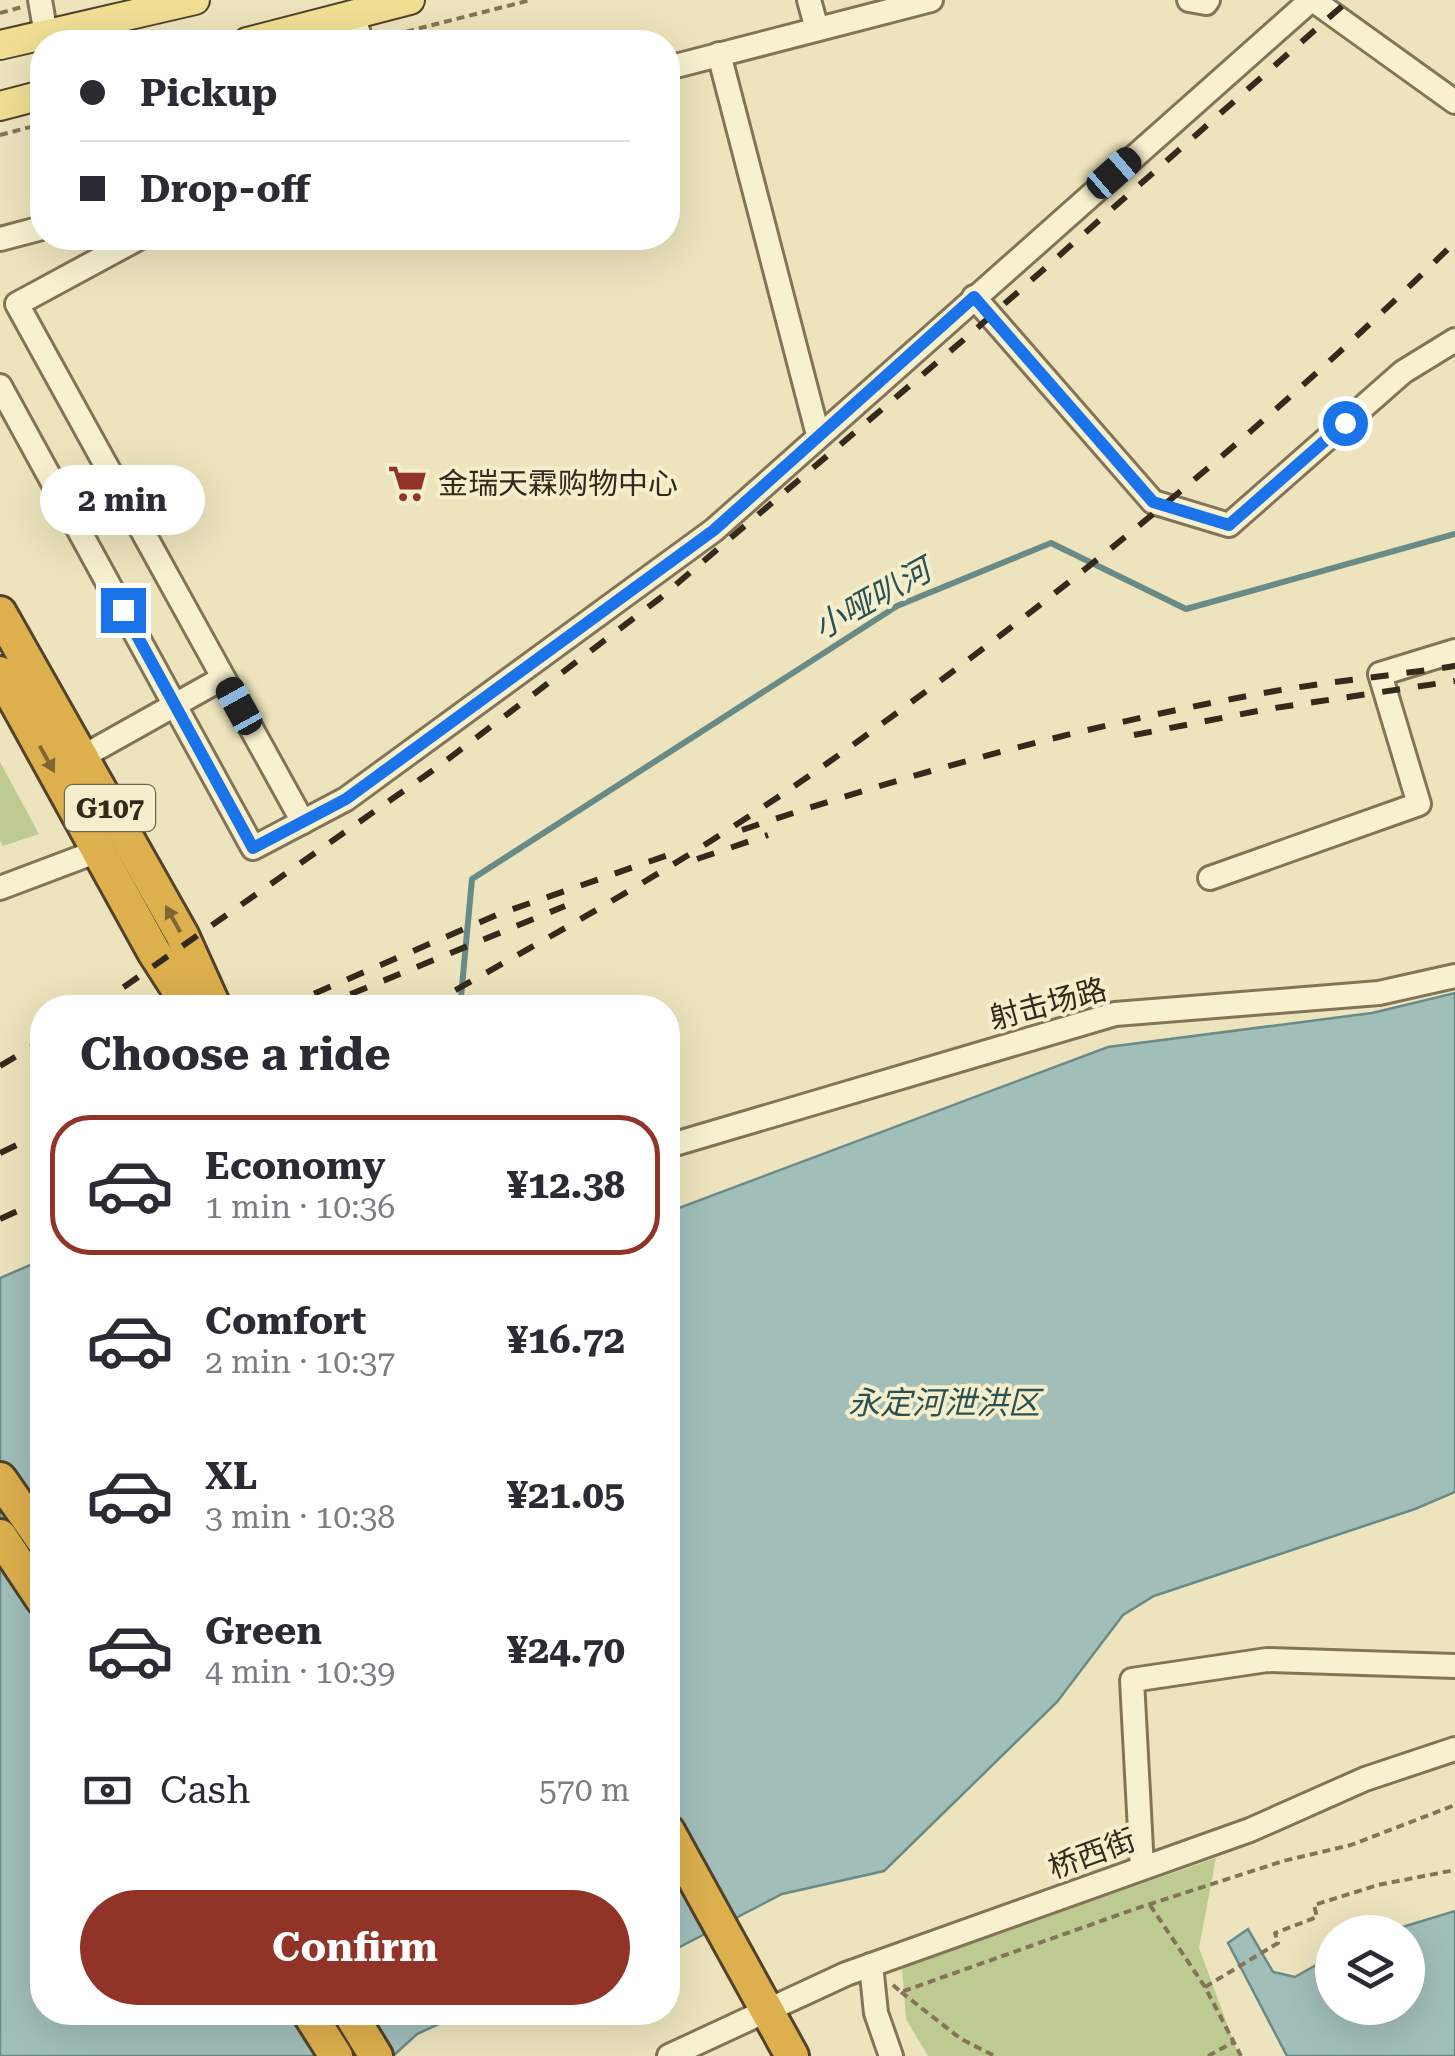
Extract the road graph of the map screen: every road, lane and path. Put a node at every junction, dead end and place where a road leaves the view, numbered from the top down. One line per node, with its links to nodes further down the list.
1 (40, 0): 12 (street)
2 (196, 0): 10 (main road)
3 (410, 0): 11 (main road)
4 (531, 0): 16 (path)
5 (809, 0): 17 (street)
6 (932, 0): 17 (street)
7 (1189, 0): 8 (street)
8 (1208, 0)
9 (1312, 0): 23 (street); 30 (street)
10 (154, 5): 13 (main road)
11 (354, 15): 14 (main road); 15 (street)
12 (45, 30)
13 (61, 30)
14 (295, 30)
15 (364, 30)
16 (411, 30)
17 (817, 30): 20 (street)
18 (30, 38): 19 (main road)
19 (1, 45)
20 (719, 54): 21 (street); 33 (street)
21 (680, 65)
22 (30, 99): 24 (main road)
23 (1455, 102)
24 (0, 106)
25 (30, 127): 26 (path)
26 (0, 135)
27 (30, 231): 28 (street)
28 (0, 239)
29 (117, 250): 37 (street)
30 (974, 297): 31 (street); 33 (street)
31 (1455, 340)
32 (0, 386): 38 (street)
33 (818, 435): 40 (street)
34 (0, 612): 39 (highway, G107)
35 (1455, 651): 42 (street)
36 (0, 673): 41 (highway, G107, one-way to 41)
37 (223, 678): 38 (street); 40 (street)
38 (175, 706): 39 (street); 40 (street)
39 (82, 758): 46 (highway, G107, one-way to 39)
40 (303, 822)
41 (98, 852): 43 (street); 45 (highway, G107)
42 (1210, 878)
43 (0, 888)
44 (1455, 976): 47 (street, 射击场路)
45 (182, 995)
46 (208, 995)
47 (680, 1142)
48 (0, 1479): 49 (highway)
49 (30, 1521)
50 (0, 1536): 51 (highway)
51 (30, 1581)
52 (1455, 1666): 56 (street)
53 (1455, 1749): 56 (street, 桥西街)
54 (1455, 1804): 59 (path)
55 (680, 1855): 61 (highway)
56 (1142, 1868): 60 (street, 桥西街)
57 (1455, 1870): 62 (path)
58 (680, 1879): 61 (highway)
59 (1150, 1904): 62 (path); 63 (path)
60 (871, 1965): 63 (path); 66 (street, 桥西街); 71 (street)
61 (741, 1977): 66 (highway)
62 (1205, 1986): 67 (path)
63 (901, 1992): 72 (path)
64 (316, 2025): 68 (highway)
65 (357, 2025): 69 (highway)
66 (770, 2034): 70 (street, 桥西街)
67 (1234, 2042): 73 (path); 74 (path)
68 (336, 2056)
69 (376, 2056)
70 (670, 2056)
71 (891, 2056)
72 (995, 2056)
73 (1208, 2056)
74 (1241, 2056)

